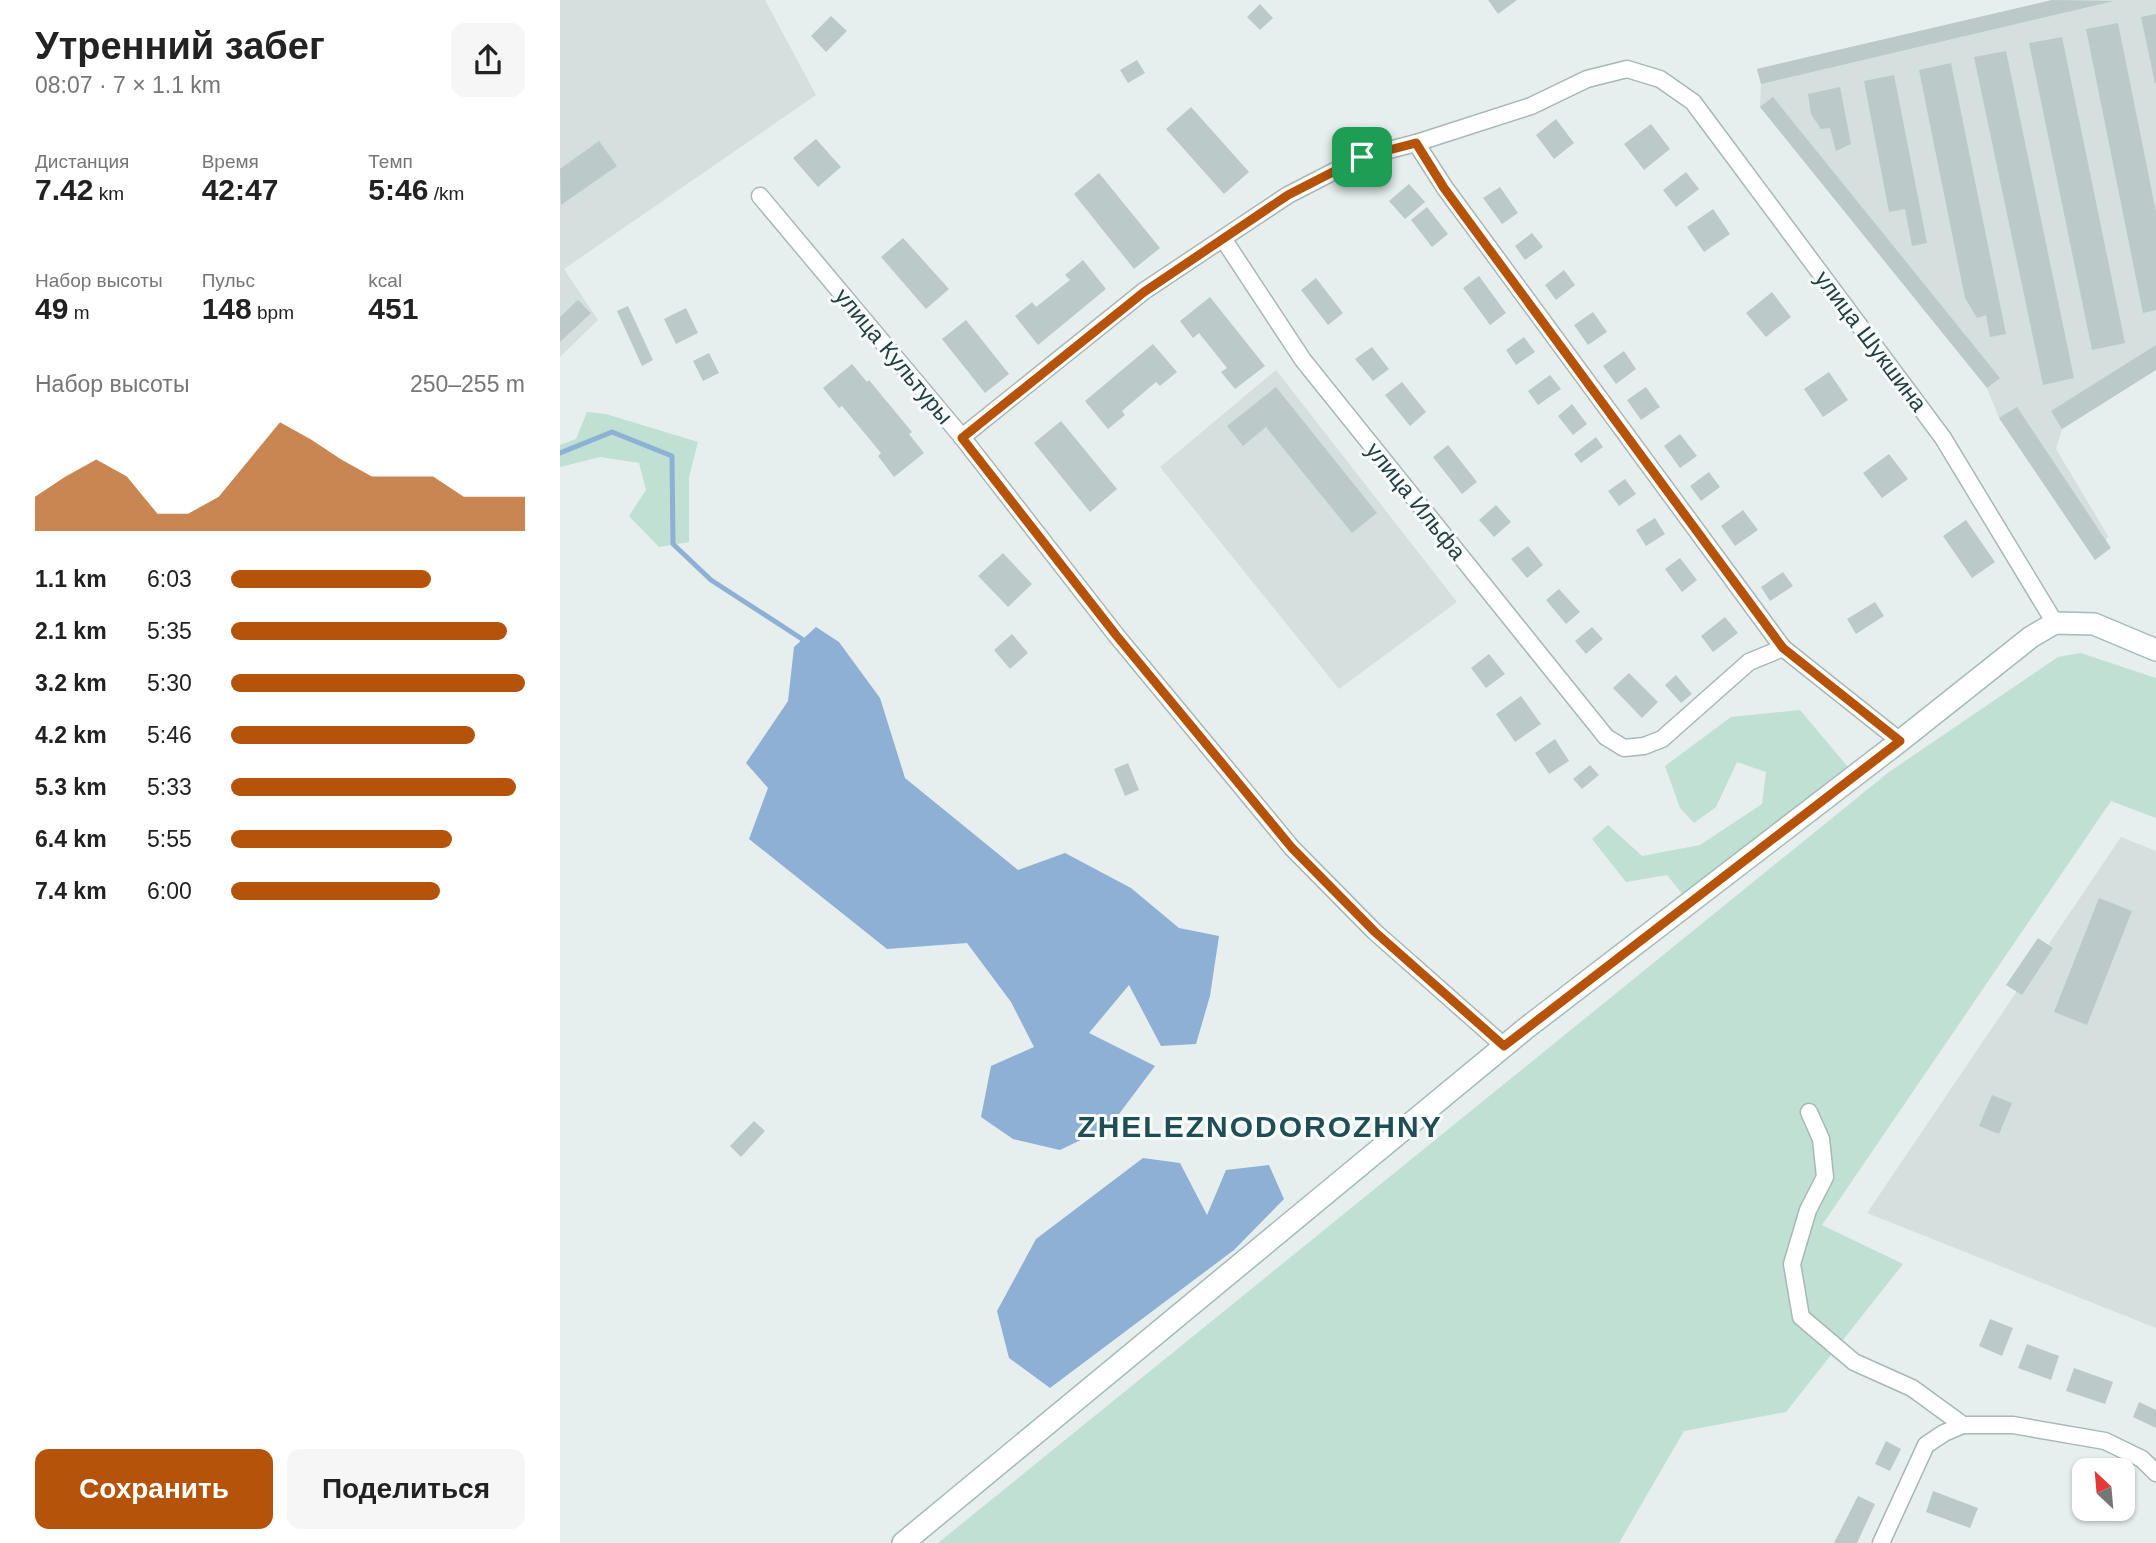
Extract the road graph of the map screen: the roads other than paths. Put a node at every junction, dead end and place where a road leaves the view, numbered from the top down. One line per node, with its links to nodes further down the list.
1 (1416, 143): 3 (street, улица Шукшина); 5 (street, улица Шукшина); 6 (street)
2 (760, 196): 4 (street, улица Культуры)
3 (1224, 240): 4 (street, улица Шукшина); 6 (street, улица Ильфа)
4 (962, 438): 9 (street, улица Культуры)
5 (2055, 623): 7 (street); 8 (street)
6 (1783, 648): 8 (street)
7 (2156, 650)
8 (1900, 741): 9 (street)
9 (1504, 1046): 13 (street)
10 (1809, 1112): 11 (street)
11 (1964, 1425): 12 (street); 14 (street)
12 (2156, 1473)
13 (903, 1543)
14 (1881, 1543)

